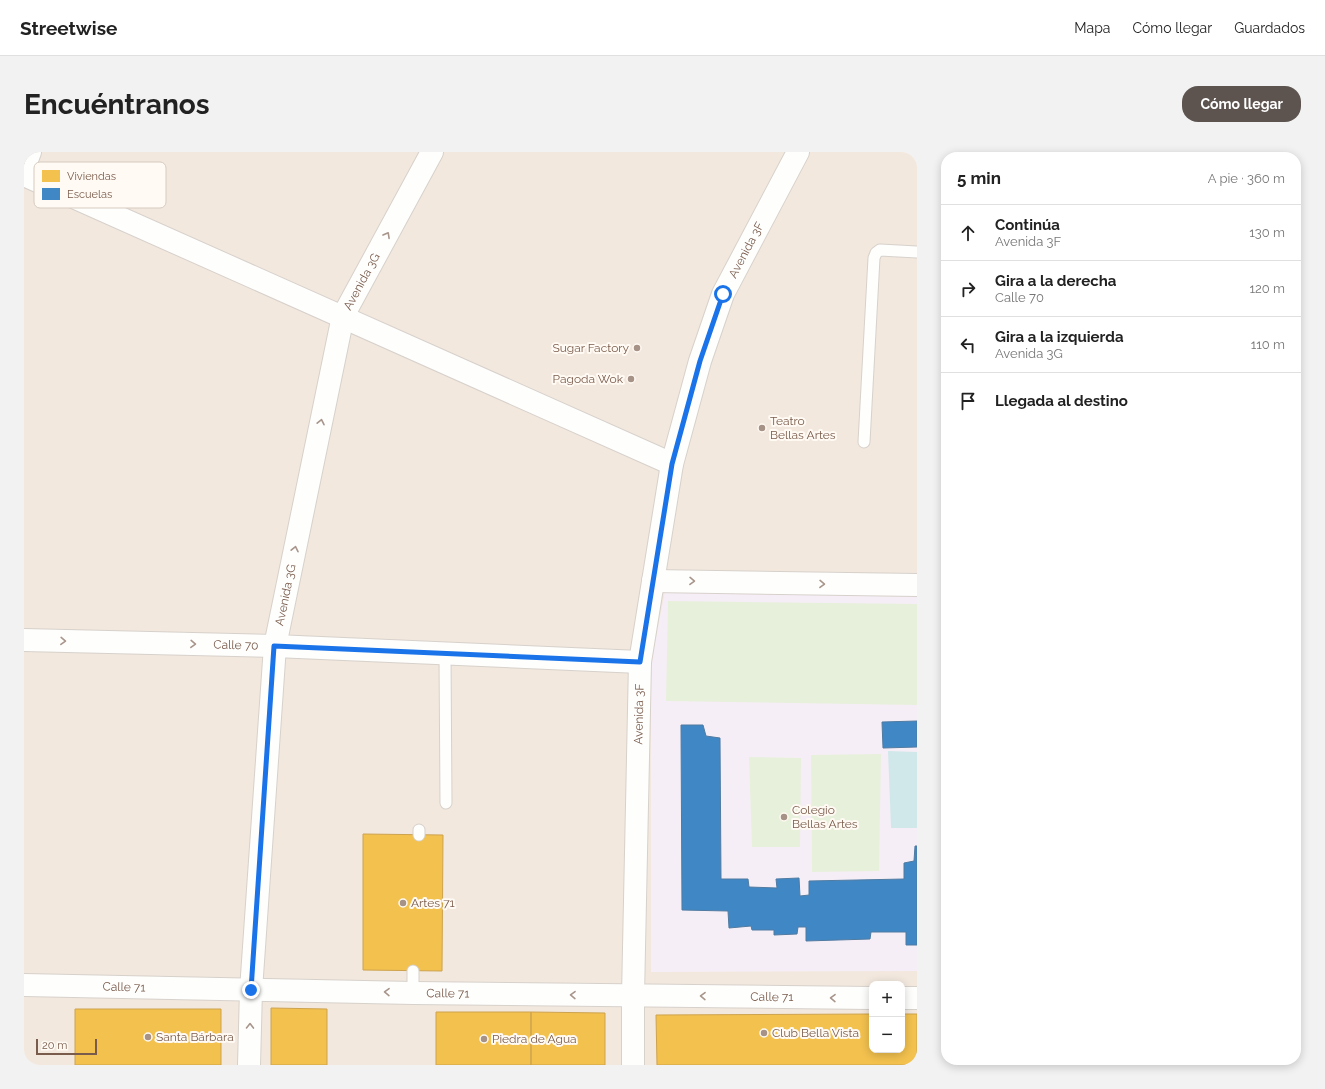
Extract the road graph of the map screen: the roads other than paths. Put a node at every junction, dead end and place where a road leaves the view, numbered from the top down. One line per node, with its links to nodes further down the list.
1 (30, 152): 4 (street)
2 (432, 152): 9 (street, Avenida 3G, one-way to 2)
3 (798, 152): 11 (street, Avenida 3F)
4 (24, 168)
5 (24, 175): 6 (street)
6 (34, 179)
7 (99, 208): 9 (street)
8 (917, 252): 10 (lane)
9 (343, 316): 11 (street); 15 (street, Avenida 3G, one-way to 9)
10 (864, 442)
11 (672, 464): 12 (street, Avenida 3F)
12 (653, 581): 13 (street, one-way to 13); 17 (street, Avenida 3F)
13 (917, 585)
14 (24, 640): 15 (street, Calle 70, one-way to 15)
15 (274, 646): 16 (street, Calle 70); 21 (street, Avenida 3G)
16 (445, 654): 17 (street, Calle 70); 18 (lane)
17 (640, 662): 23 (street, Avenida 3F)
18 (446, 803)
19 (413, 971): 22 (lane)
20 (24, 985): 21 (street, Calle 71)
21 (251, 990): 22 (street, Calle 71, one-way to 21); 27 (street, Avenida 3G, one-way to 21)
22 (413, 993): 23 (street, Calle 71, one-way to 22)
23 (633, 996): 24 (street, Calle 71, one-way to 23); 28 (street, Avenida 3F)
24 (869, 998)
25 (905, 998): 26 (street)
26 (917, 998)
27 (249, 1065)
28 (633, 1065)

